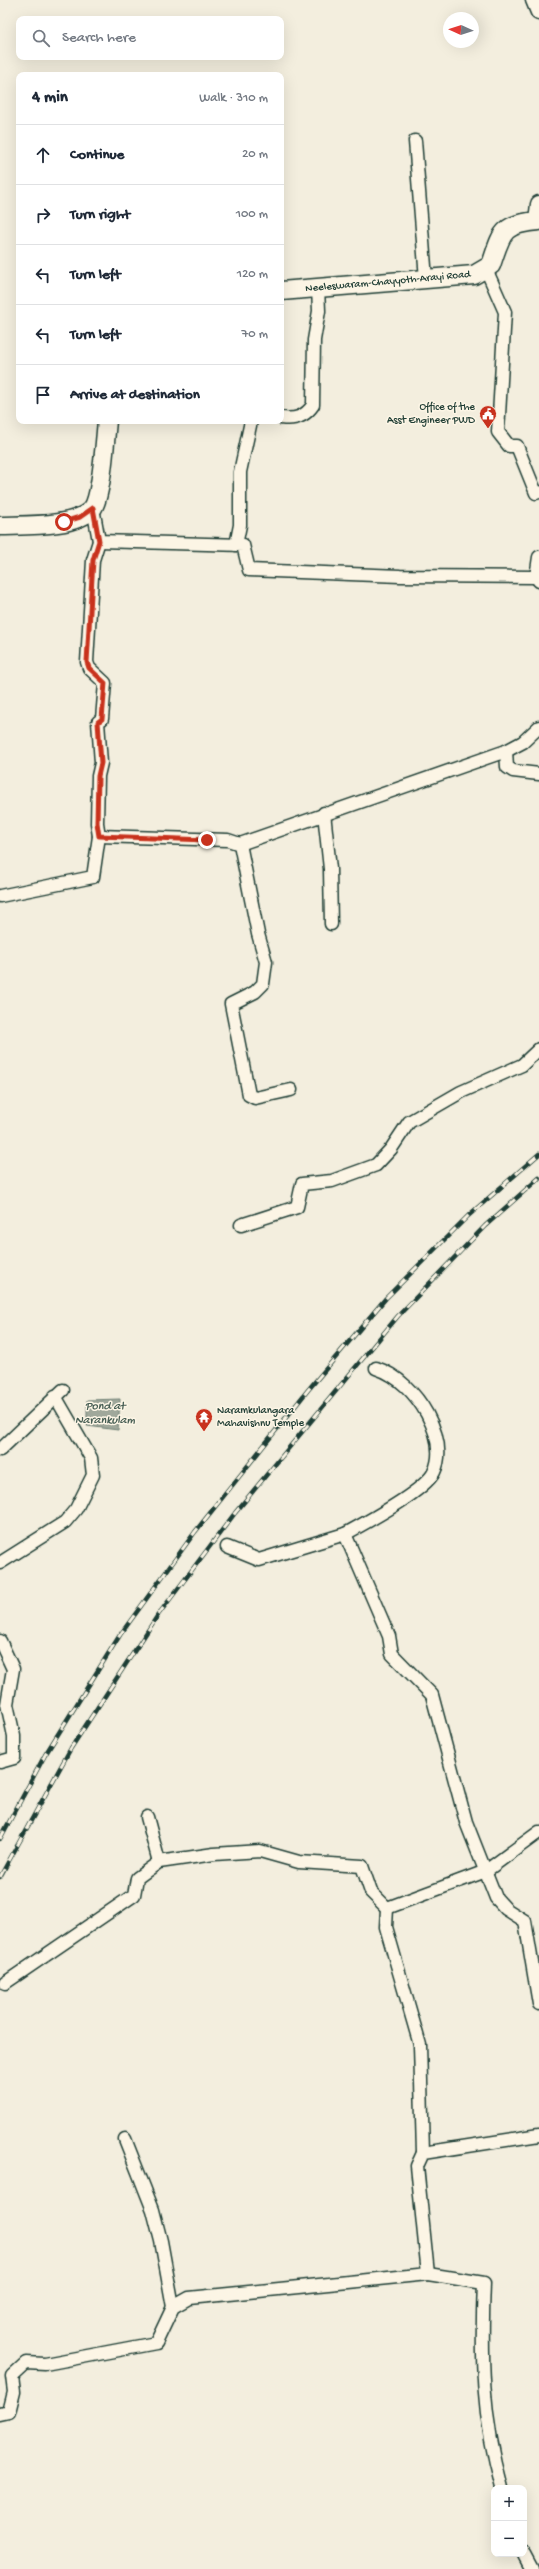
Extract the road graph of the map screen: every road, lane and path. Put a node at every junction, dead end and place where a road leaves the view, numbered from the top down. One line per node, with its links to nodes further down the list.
1 (534, 0): 2 (street)
2 (539, 12)
3 (415, 141): 6 (street)
4 (538, 215): 5 (main road, Neeleswaram-Chayyoth-Arayi Road)
5 (486, 270): 6 (main road, Neeleswaram-Chayyoth-Arayi Road); 12 (street)
6 (426, 279): 7 (main road, Neeleswaram-Chayyoth-Arayi Road)
7 (318, 288): 8 (main road, Neeleswaram-Chayyoth-Arayi Road); 9 (street)
8 (284, 291)
9 (284, 418)
10 (107, 424): 13 (main road)
11 (250, 424): 16 (street)
12 (539, 492)
13 (93, 508): 14 (main road); 15 (street)
14 (0, 526)
15 (99, 541): 16 (street); 23 (street)
16 (236, 545): 18 (street)
17 (539, 557): 18 (street)
18 (538, 579)
19 (539, 727): 20 (street)
20 (506, 751): 21 (street); 22 (street)
21 (539, 774)
22 (324, 814): 24 (street); 26 (street)
23 (99, 836): 24 (street); 25 (street)
24 (240, 844): 28 (street)
25 (0, 896)
26 (331, 924)
27 (539, 1049): 29 (street)
28 (291, 1090)
29 (241, 1225)
30 (376, 1368): 32 (street)
31 (0, 1450): 34 (street)
32 (345, 1534): 33 (street); 40 (street)
33 (227, 1546)
34 (0, 1563)
35 (0, 1640): 36 (street)
36 (0, 1762)
37 (147, 1817): 39 (street)
38 (539, 1832): 40 (street)
39 (159, 1862): 41 (street); 42 (street)
40 (486, 1870): 41 (street); 43 (street)
41 (387, 1908): 46 (street)
42 (5, 1983)
43 (539, 2004)
44 (539, 2135): 46 (street)
45 (125, 2139): 48 (street)
46 (422, 2153): 47 (street)
47 (428, 2274): 48 (street); 50 (street)
48 (172, 2307): 49 (street)
49 (0, 2414)
50 (501, 2485)
51 (526, 2557): 52 (street)
52 (532, 2569)

